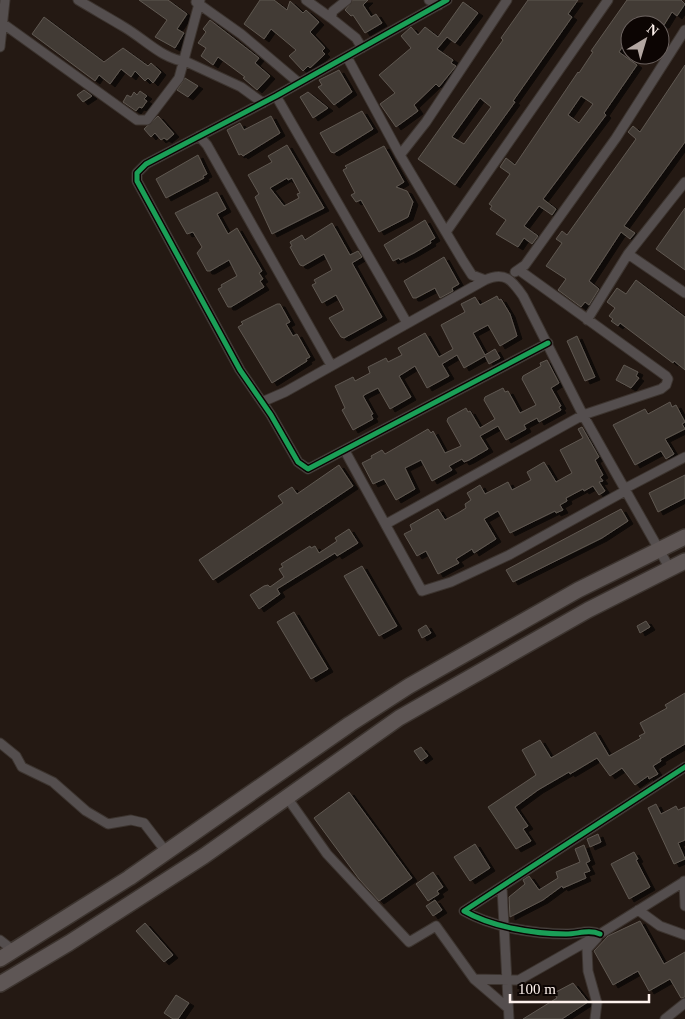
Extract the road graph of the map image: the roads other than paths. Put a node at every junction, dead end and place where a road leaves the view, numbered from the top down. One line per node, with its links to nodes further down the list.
1 (5, 0): 11 (street)
2 (78, 0): 16 (street)
3 (306, 0): 10 (street)
4 (347, 0): 10 (street)
5 (429, 0): 9 (street)
6 (507, 0): 21 (street)
7 (608, 0): 23 (street)
8 (198, 1): 16 (street); 17 (street)
9 (443, 2): 14 (street)
10 (331, 18): 14 (street)
11 (2, 22): 13 (street); 16 (street)
12 (685, 30): 25 (street)
13 (0, 47)
14 (362, 48): 15 (street)
15 (347, 57): 17 (street); 21 (street)
16 (182, 62): 19 (street)
17 (300, 83): 18 (street)
18 (276, 96): 19 (street); 30 (street)
19 (263, 102): 20 (street)
20 (199, 136): 32 (street); 33 (street)
21 (400, 155): 23 (street)
22 (683, 189): 24 (street)
23 (446, 232): 27 (street)
24 (628, 254): 28 (street); 29 (street)
25 (519, 270): 26 (street); 29 (street)
26 (510, 279): 27 (street); 31 (street)
27 (485, 280): 30 (street)
28 (685, 293)
29 (587, 320): 34 (street)
30 (407, 322): 32 (street)
31 (548, 344): 34 (street); 35 (street)
32 (331, 365): 33 (street)
33 (262, 402): 35 (street)
34 (583, 415): 37 (street); 38 (street)
35 (345, 451): 38 (street)
36 (685, 457): 37 (street)
37 (625, 490): 38 (street); 40 (street)
38 (386, 524)
39 (685, 537): 40 (highway)
40 (658, 550): 42 (street); 46 (highway)
41 (685, 561): 42 (highway)
42 (670, 569): 45 (highway)
43 (0, 742): 46 (street)
44 (685, 767): 49 (street)
45 (286, 796): 50 (highway); 59 (street)
46 (167, 853): 47 (highway)
47 (130, 878): 50 (highway); 57 (highway)
48 (685, 881): 51 (street); 52 (street)
49 (502, 888): 53 (street); 53 (street)
50 (142, 897): 61 (highway)
51 (685, 906)
52 (638, 910): 54 (street); 55 (street)
53 (504, 927): 54 (street); 60 (street)
54 (600, 934): 60 (street); 65 (street)
55 (685, 936)
56 (0, 940): 57 (street)
57 (14, 951): 58 (highway)
58 (0, 959)
59 (474, 979): 60 (street); 63 (street)
60 (507, 979): 63 (street)
61 (0, 984)
62 (685, 1003): 66 (street)
63 (508, 1008): 64 (street)
64 (509, 1019)
65 (595, 1019)
66 (665, 1019)

